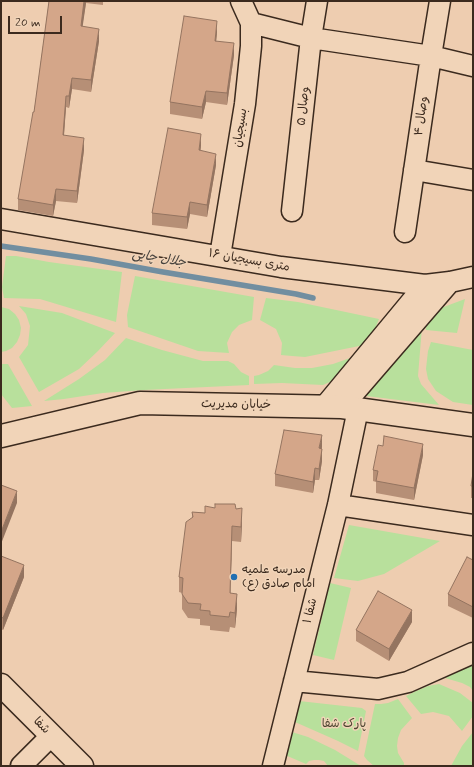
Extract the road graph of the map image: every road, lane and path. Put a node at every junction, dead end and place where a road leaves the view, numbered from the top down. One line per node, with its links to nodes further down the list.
1 (241, 1): 4 (street, بسیجیان)
2 (317, 1): 5 (street, وصال ۵)
3 (440, 1): 6 (street, وصال ۴)
4 (251, 23): 5 (street); 13 (street, بسیجیان)
5 (311, 38): 6 (street); 10 (street, وصال ۵)
6 (431, 56): 7 (street); 8 (street, وصال ۴)
7 (473, 66)
8 (414, 170): 9 (street); 12 (street, وصال ۴)
9 (473, 180)
10 (292, 211)
11 (1, 219): 13 (street, ۱۶ متری بسیجیان)
12 (405, 232)
13 (220, 256): 16 (street, ۱۶ متری بسیجیان)
14 (473, 277): 15 (street, ۱۶ متری بسیجیان)
15 (450, 282): 16 (street, ۱۶ متری بسیجیان); 17 (street)
16 (425, 285): 17 (street)
17 (341, 408): 18 (street, خیابان مدیریت); 19 (street, خیابان مدیریت); 20 (street, شفا ۱)
18 (473, 425)
19 (1, 436)
20 (338, 505): 21 (street); 23 (street, شفا ۱)
21 (473, 525)
22 (473, 653): 23 (street)
23 (294, 681): 28 (street, شفا ۱)
24 (1, 685): 25 (street, شفا)
25 (51, 736): 26 (street); 27 (street, شفا)
26 (21, 766)
27 (82, 766)
28 (273, 766)

